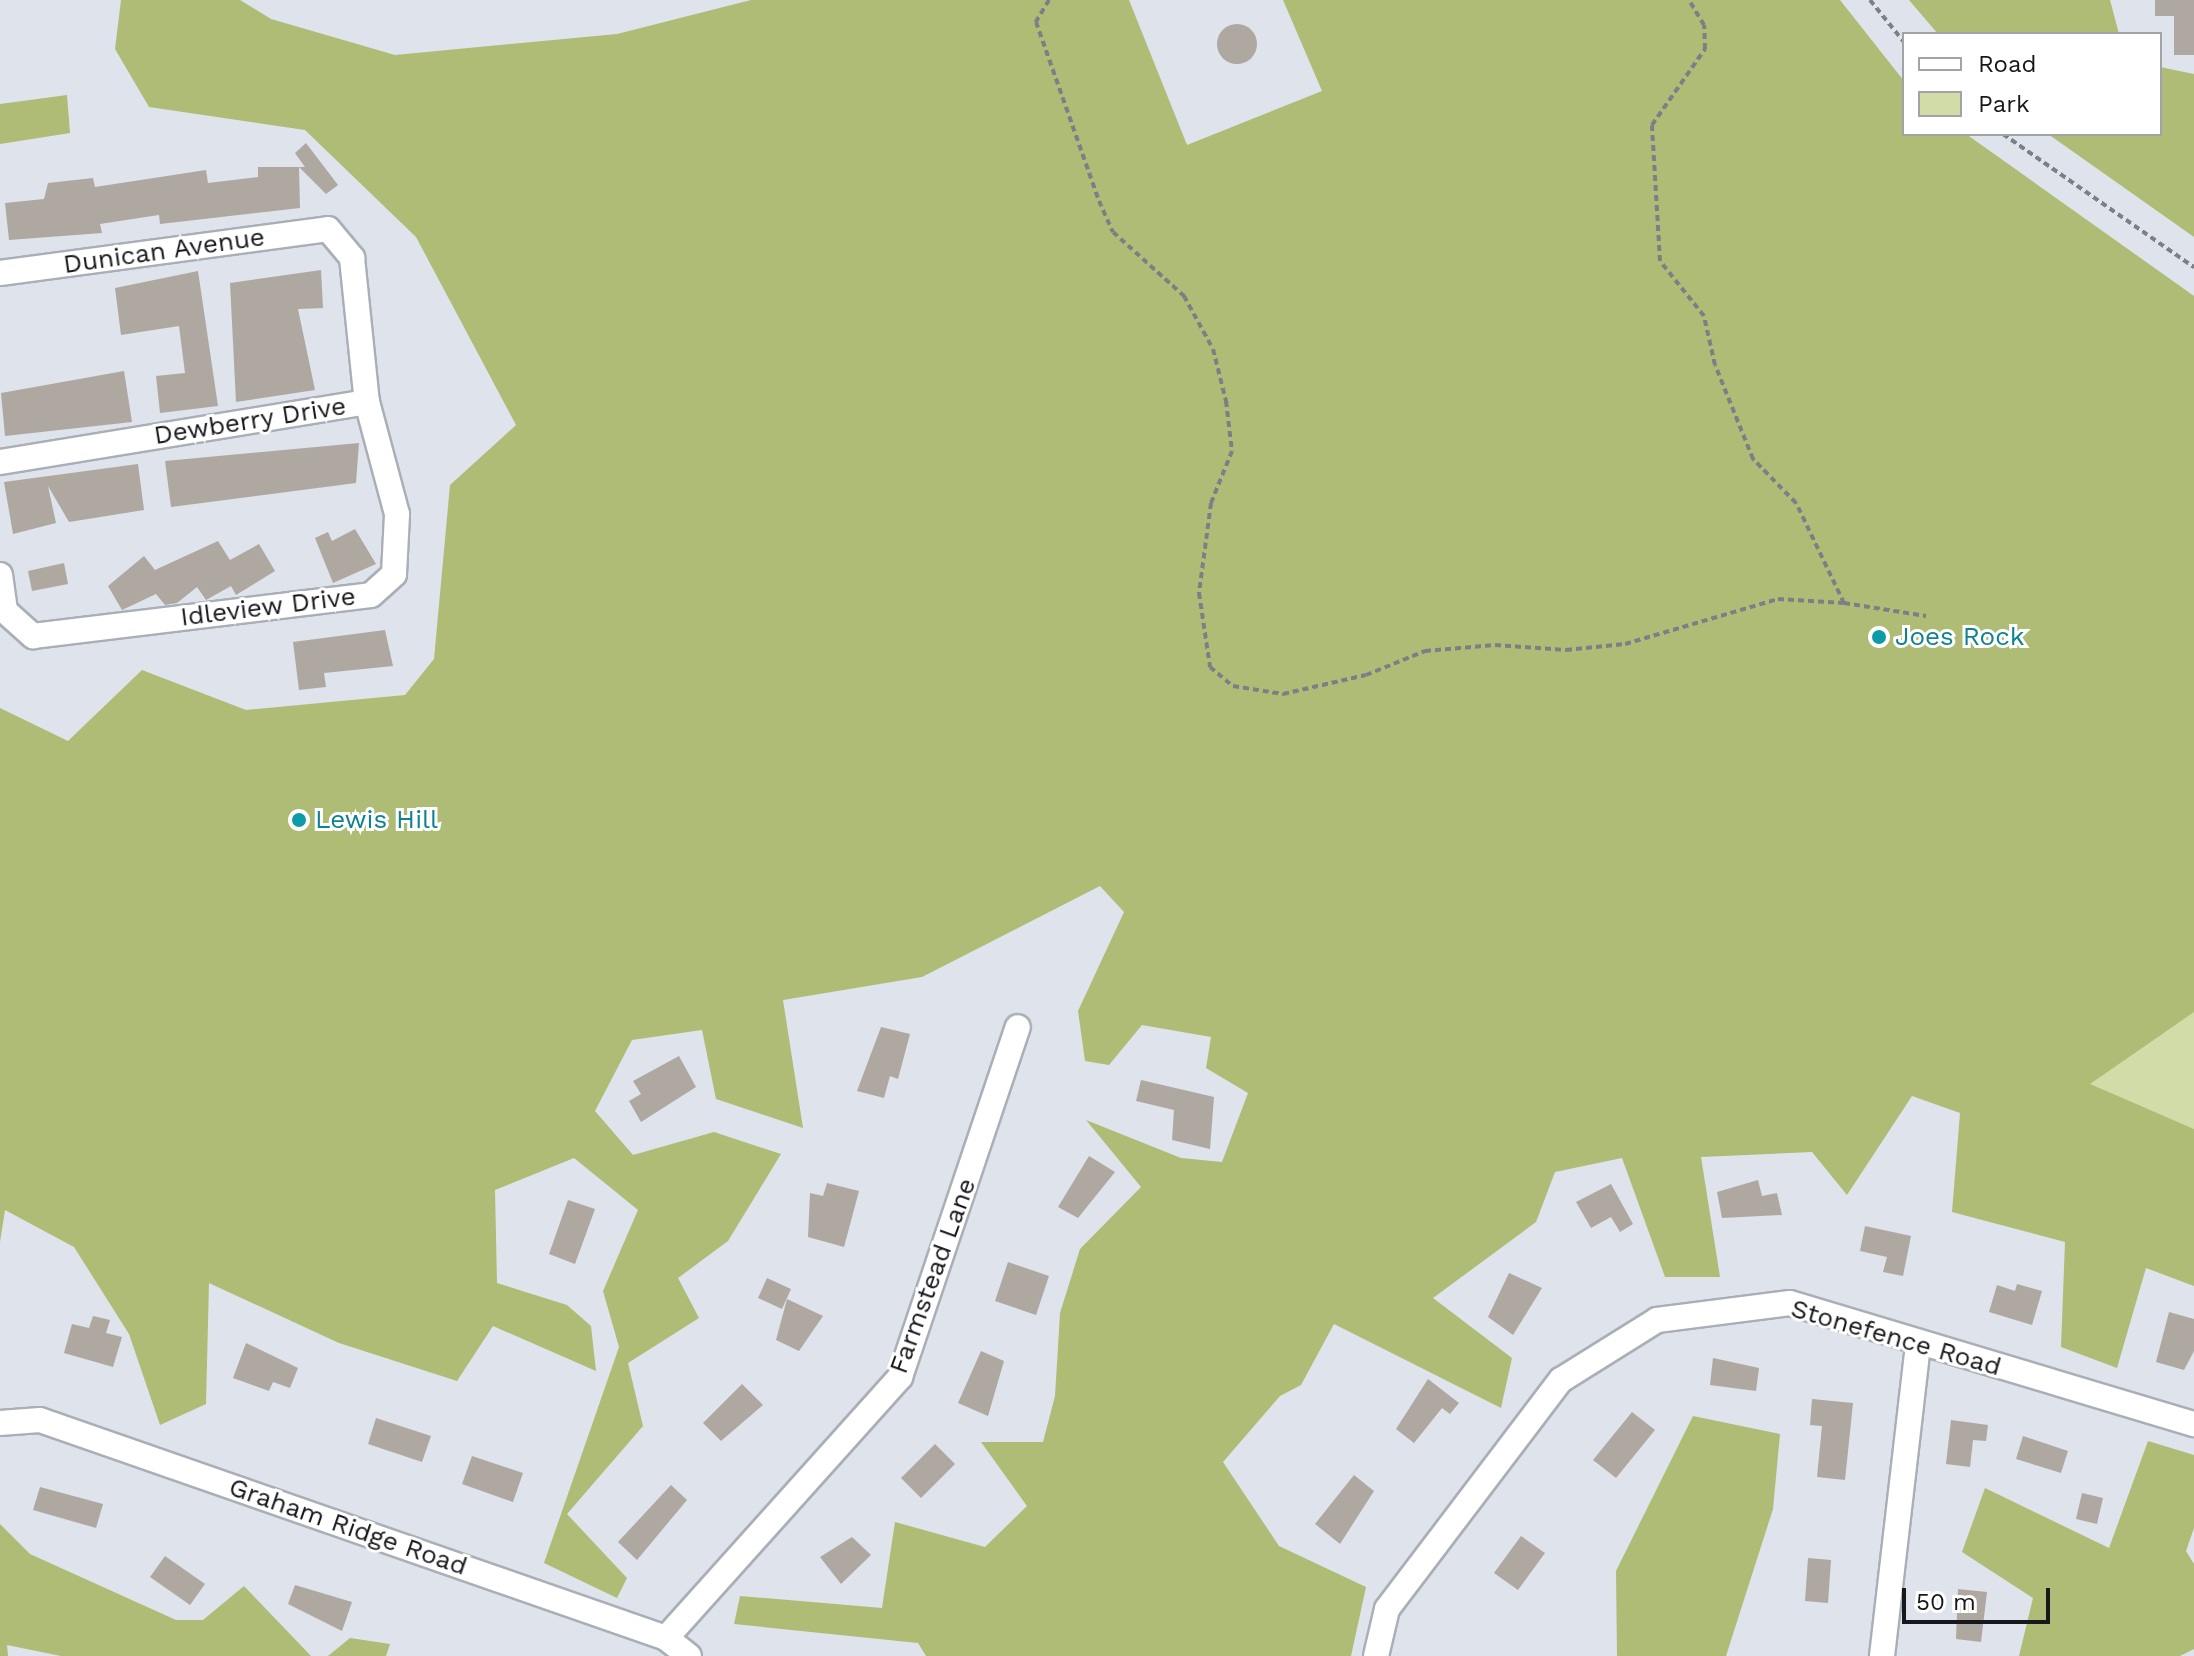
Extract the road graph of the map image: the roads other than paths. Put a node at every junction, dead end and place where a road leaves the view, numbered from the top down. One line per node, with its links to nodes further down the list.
1 (328, 229): 2 (street, Dunican Avenue); 3 (street, Dewberry Drive)
2 (0, 273)
3 (367, 402): 4 (street, Dewberry Drive); 5 (street, Idleview Drive)
4 (0, 462)
5 (0, 575)
6 (1018, 1027): 10 (street, Farmstead Lane)
7 (1918, 1343): 9 (street, Stonefence Road); 12 (street, Stonefence Road); 13 (street)
8 (0, 1423): 10 (street, Graham Ridge Road)
9 (2194, 1424)
10 (666, 1638): 11 (street, Graham Ridge Road)
11 (689, 1656)
12 (1376, 1656)
13 (1882, 1656)

